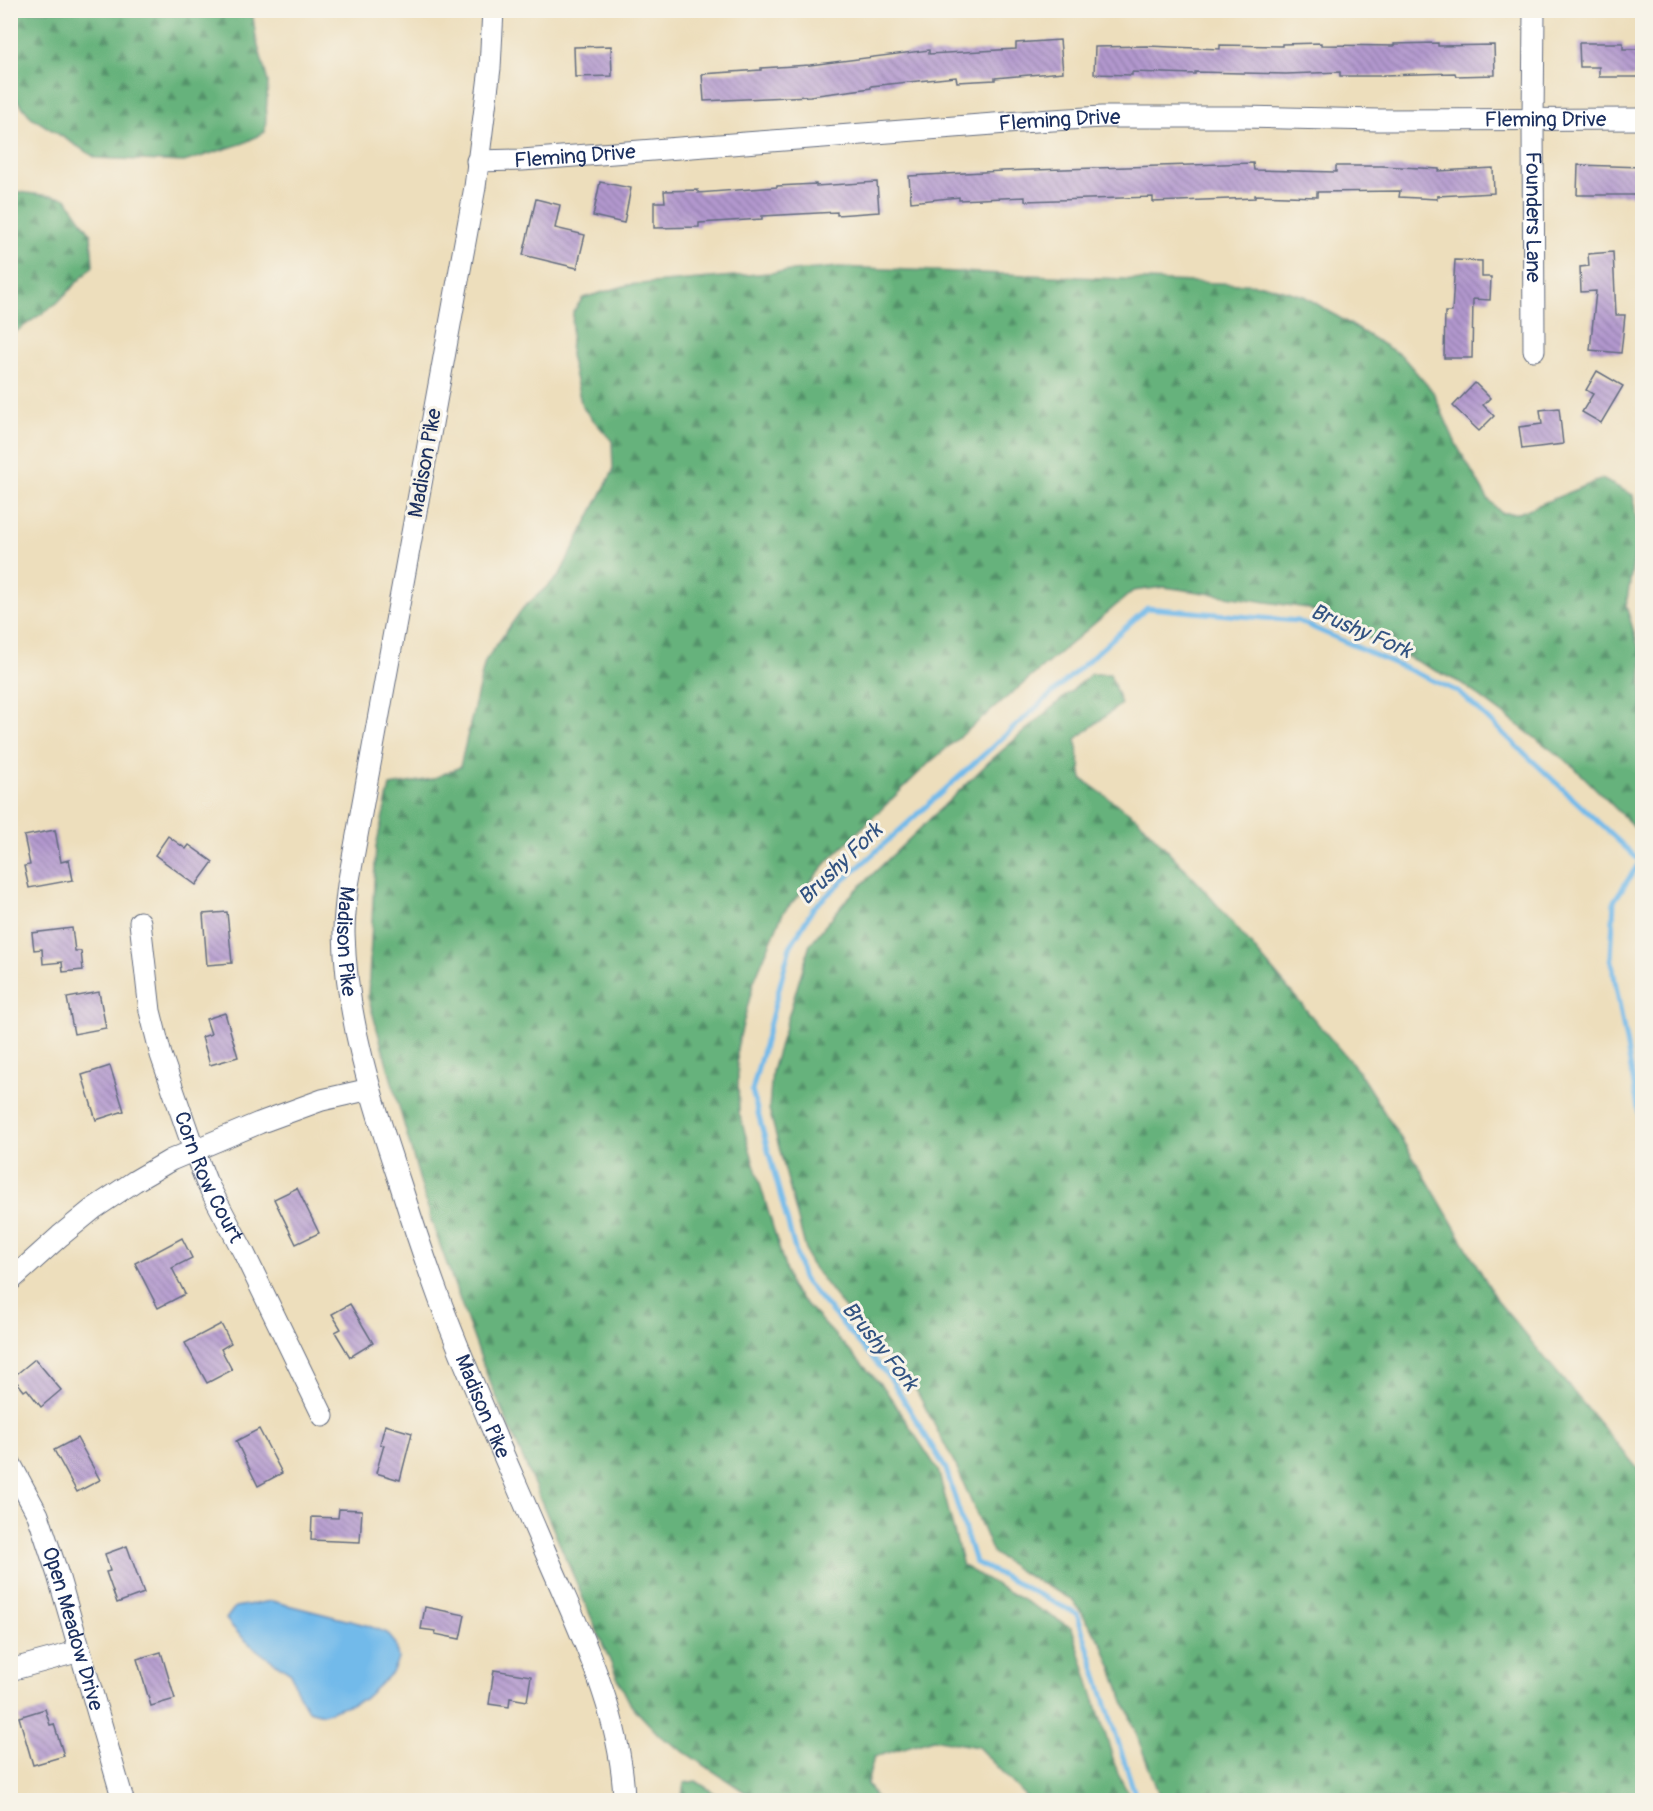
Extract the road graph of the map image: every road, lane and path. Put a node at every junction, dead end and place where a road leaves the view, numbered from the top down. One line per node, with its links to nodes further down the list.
1 (494, 10): 5 (street, Madison Pike)
2 (1534, 10): 4 (street, Founders Lane)
3 (1642, 119): 4 (street, Fleming Drive)
4 (1533, 120): 5 (street, Fleming Drive); 6 (street, Founders Lane)
5 (477, 161): 8 (street, Madison Pike)
6 (1534, 350)
7 (140, 922): 9 (street, Corn Row Court)
8 (370, 1089): 9 (street); 16 (street, Madison Pike)
9 (194, 1150): 10 (street); 11 (street, Corn Row Court)
10 (10, 1281)
11 (323, 1416)
12 (10, 1463): 13 (street, Open Meadow Drive)
13 (80, 1651): 14 (street); 15 (street, Open Meadow Drive)
14 (10, 1670)
15 (123, 1800)
16 (624, 1800)

